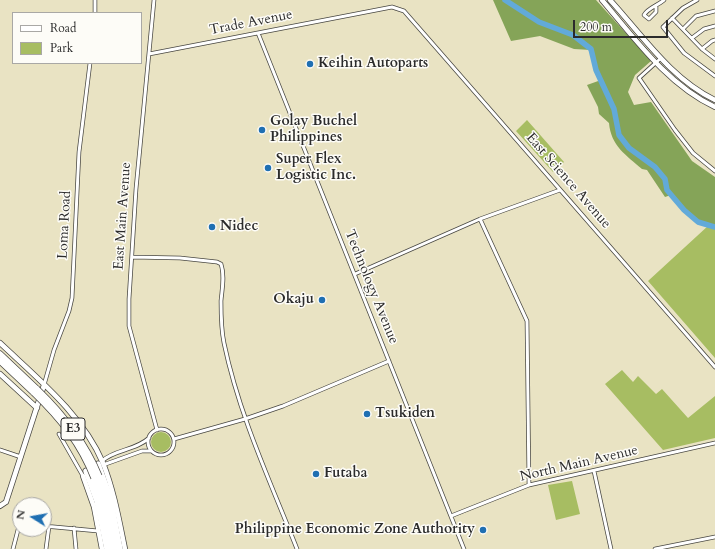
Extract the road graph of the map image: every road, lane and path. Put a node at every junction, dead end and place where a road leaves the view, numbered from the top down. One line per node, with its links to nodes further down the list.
1 (95, 0): 10 (street)
2 (154, 0): 18 (street, East Main Avenue)
3 (602, 0): 21 (main road)
4 (610, 0): 19 (main road)
5 (664, 0): 7 (street)
6 (697, 0): 11 (street)
7 (656, 7)
8 (404, 11): 14 (street, Trade Avenue); 27 (street, East Science Avenue)
9 (715, 11): 13 (street)
10 (95, 12)
11 (672, 18): 13 (street); 23 (street)
12 (715, 26): 15 (street)
13 (683, 29): 15 (street)
14 (258, 33): 18 (street, Trade Avenue); 30 (street, Technology Avenue)
15 (692, 38): 17 (street)
16 (715, 40): 17 (street)
17 (702, 49): 20 (street)
18 (149, 54): 29 (street, East Main Avenue)
19 (661, 58): 21 (street); 24 (main road)
20 (715, 59)
21 (656, 62): 25 (main road); 26 (street)
22 (90, 64): 37 (street, Loma Road)
23 (715, 76)
24 (715, 100)
25 (715, 107)
26 (715, 171)
27 (560, 190): 28 (street); 35 (street, East Science Avenue)
28 (480, 219): 30 (street); 53 (street)
29 (132, 257): 40 (street); 41 (street, East Main Avenue)
30 (355, 274): 34 (street, Technology Avenue)
31 (0, 343): 37 (main road)
32 (0, 354): 38 (highway, E3)
33 (0, 361): 38 (highway, E3)
34 (389, 361): 40 (street); 55 (street, Technology Avenue)
35 (715, 367)
36 (0, 374): 39 (main road)
37 (44, 385): 39 (main road); 49 (main road)
38 (36, 391): 52 (highway, E3, bridge)
39 (37, 408): 48 (main road)
40 (245, 419): 44 (street); 71 (street)
41 (157, 430): 43 (street); 44 (street)
42 (59, 434): 51 (street)
43 (149, 438): 47 (street); 49 (street)
44 (174, 439): 47 (street)
45 (715, 443): 50 (street, North Main Avenue)
46 (0, 450): 48 (street)
47 (151, 451): 49 (street)
48 (21, 457): 54 (main road)
49 (101, 464): 51 (main road); 69 (highway); 70 (main road)
50 (594, 471): 53 (street, North Main Avenue); 73 (street)
51 (86, 474): 58 (main road); 66 (highway)
52 (96, 477): 67 (highway, E3); 68 (highway, E3)
53 (529, 485): 55 (street, North Main Avenue)
54 (0, 507)
55 (451, 516): 72 (street, Technology Avenue)
56 (52, 526): 57 (street)
57 (74, 528): 58 (street); 64 (street)
58 (98, 531): 65 (main road)
59 (17, 537): 62 (street)
60 (48, 537): 63 (street)
61 (715, 537): 74 (street)
62 (13, 549)
63 (46, 549)
64 (76, 549)
65 (102, 549)
66 (107, 549)
67 (111, 549)
68 (115, 549)
69 (120, 549)
70 (125, 549)
71 (297, 549)
72 (464, 549)
73 (611, 549)
74 (655, 549)

